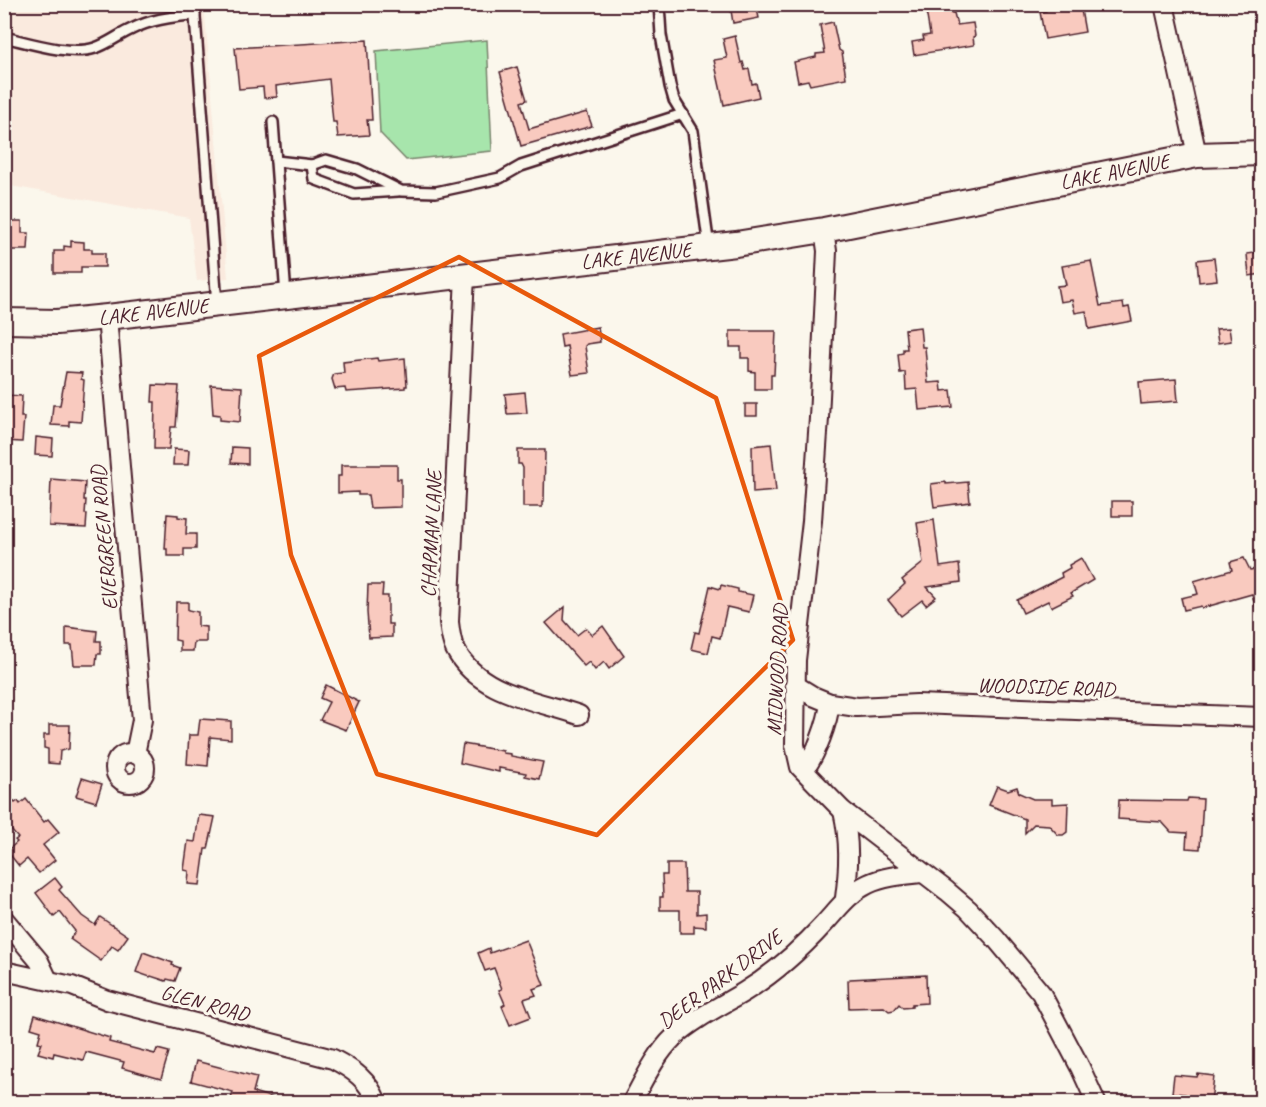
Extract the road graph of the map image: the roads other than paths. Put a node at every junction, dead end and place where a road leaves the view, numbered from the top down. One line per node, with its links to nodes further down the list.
1 (194, 4): 4 (lane)
2 (659, 4): 6 (lane)
3 (1164, 4): 9 (street)
4 (195, 15): 5 (lane); 17 (lane)
5 (4, 37)
6 (683, 114): 12 (lane); 14 (lane)
7 (273, 122): 10 (lane)
8 (1262, 153): 9 (main road, LAKE AVENUE)
9 (1197, 154): 13 (main road, LAKE AVENUE)
10 (276, 161): 11 (lane); 16 (lane)
11 (312, 165): 12 (lane); 12 (lane)
12 (401, 191)
13 (824, 230): 14 (main road, LAKE AVENUE); 20 (street, MIDWOOD ROAD)
14 (709, 247): 15 (main road, LAKE AVENUE)
15 (465, 275): 16 (main road, LAKE AVENUE); 22 (street, CHAPMAN LANE)
16 (286, 296): 17 (main road, LAKE AVENUE)
17 (217, 304): 18 (main road, LAKE AVENUE)
18 (107, 317): 19 (main road, LAKE AVENUE); 24 (street, EVERGREEN ROAD)
19 (4, 321)
20 (795, 685): 21 (street, WOODSIDE ROAD); 25 (street, MIDWOOD ROAD)
21 (830, 703): 23 (street, WOODSIDE ROAD); 25 (street)
22 (579, 715)
23 (1262, 717)
24 (135, 754)
25 (804, 770): 26 (street, MIDWOOD ROAD)
26 (843, 810): 27 (street, MIDWOOD ROAD); 28 (street)
27 (922, 873): 28 (street, DEER PARK DRIVE); 34 (street, MIDWOOD ROAD)
28 (845, 898): 33 (street, DEER PARK DRIVE)
29 (4, 919): 31 (street)
30 (4, 971): 31 (street, GLEN ROAD)
31 (48, 980): 32 (street, GLEN ROAD)
32 (377, 1102)
33 (632, 1102)
34 (1095, 1102)

